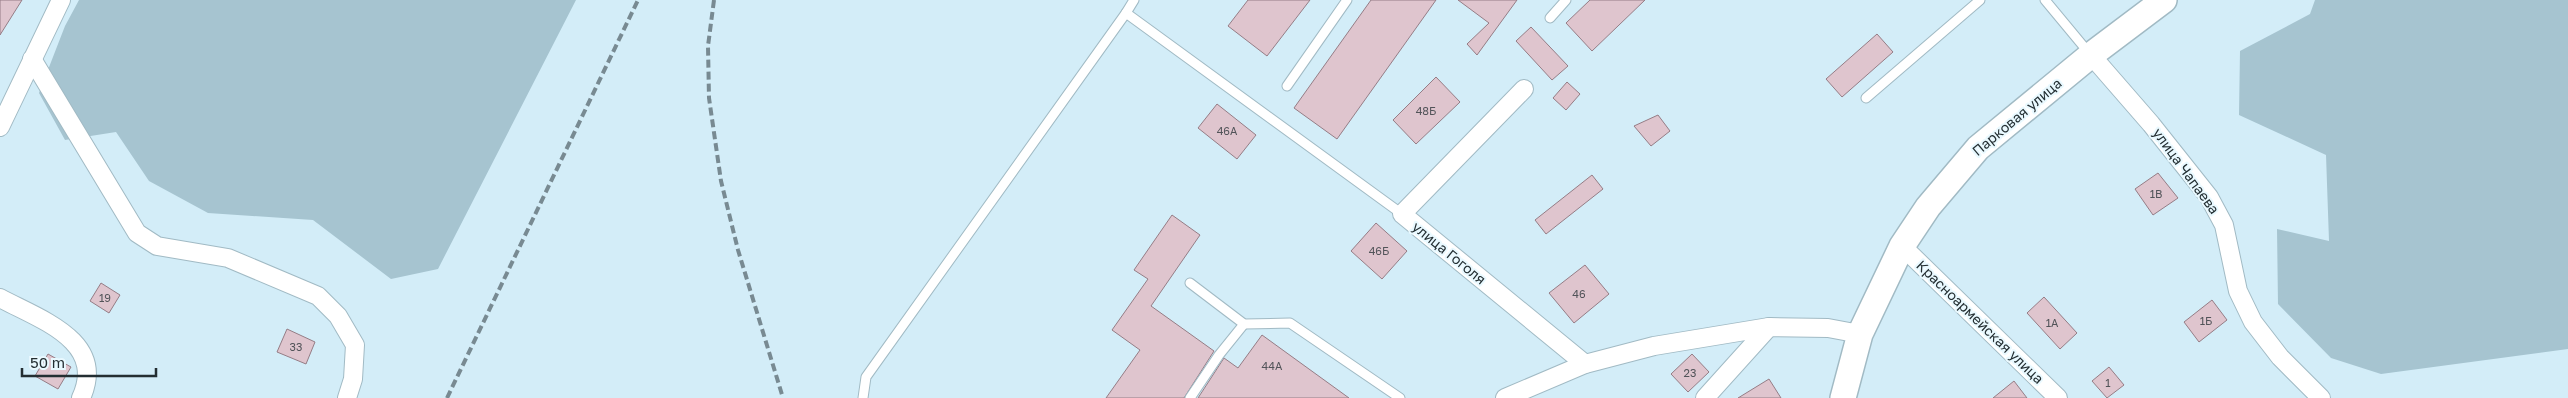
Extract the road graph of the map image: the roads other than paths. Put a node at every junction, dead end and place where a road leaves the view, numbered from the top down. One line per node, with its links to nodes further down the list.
1 (61, 0): 11 (street)
2 (1134, 0): 8 (lane)
3 (1347, 0): 12 (lane)
4 (1566, 0): 9 (lane)
5 (1980, 0): 14 (lane)
6 (2045, 0): 10 (lane)
7 (2164, 0): 10 (main road, Парковая улица)
8 (1126, 13): 16 (lane); 26 (lane)
9 (1550, 18)
10 (2091, 55): 17 (main road, Парковая улица); 33 (street, улица Чапаева)
11 (32, 59): 15 (street); 25 (street)
12 (1287, 86)
13 (1524, 89): 16 (street, улица Гоголя)
14 (1866, 98)
15 (0, 127)
16 (1402, 214): 23 (street, улица Гоголя)
17 (1902, 246): 22 (main road, Парковая улица); 32 (street, Красноармейская улица)
18 (1190, 283): 20 (lane)
19 (0, 298): 24 (street)
20 (1244, 324): 27 (lane); 28 (lane)
21 (1769, 327): 22 (street); 23 (street); 30 (street)
22 (1860, 334): 31 (main road, Парковая улица)
23 (1585, 364): 29 (street)
24 (82, 398)
25 (347, 398)
26 (863, 398)
27 (1190, 398)
28 (1400, 398)
29 (1505, 398)
30 (1705, 398)
31 (1843, 398)
32 (2058, 398)
33 (2321, 398)

